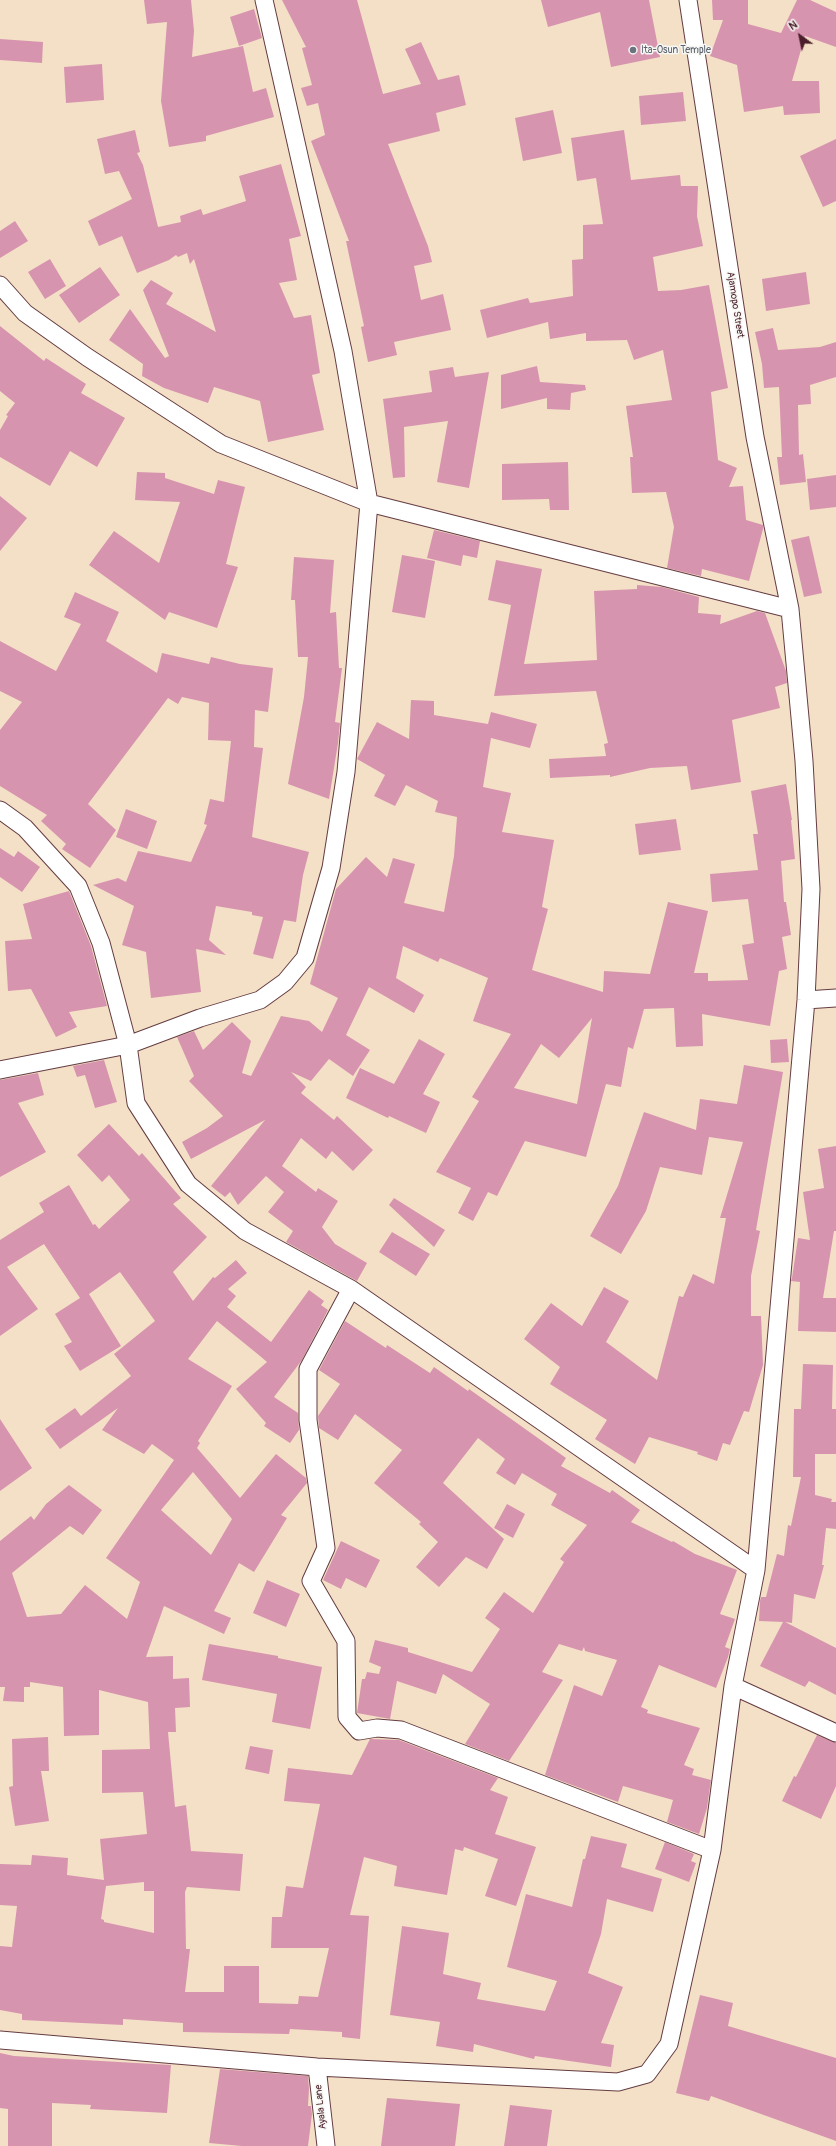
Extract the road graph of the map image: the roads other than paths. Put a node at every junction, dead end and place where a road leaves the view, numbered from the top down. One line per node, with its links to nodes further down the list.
1 (264, 0): 4 (street)
2 (688, 0): 5 (street, Ajamopo Street)
3 (0, 285): 4 (street)
4 (369, 503): 5 (street); 9 (street)
5 (790, 609): 8 (street, Ajamopo Street)
6 (0, 810): 9 (street)
7 (836, 998): 8 (street)
8 (806, 1000): 12 (street, Ajamopo Street)
9 (128, 1045): 10 (street); 11 (street)
10 (0, 1070)
11 (351, 1289): 12 (street); 15 (street)
12 (756, 1570): 13 (street, Ajamopo Street)
13 (733, 1686): 14 (street); 15 (street, Ajamopo Street)
14 (836, 1733)
15 (712, 1850): 17 (street, Ajamopo Street)
16 (0, 2040): 17 (street, Ajamopo Street)
17 (317, 2068): 18 (street, Ayala Lane)
18 (326, 2146)

